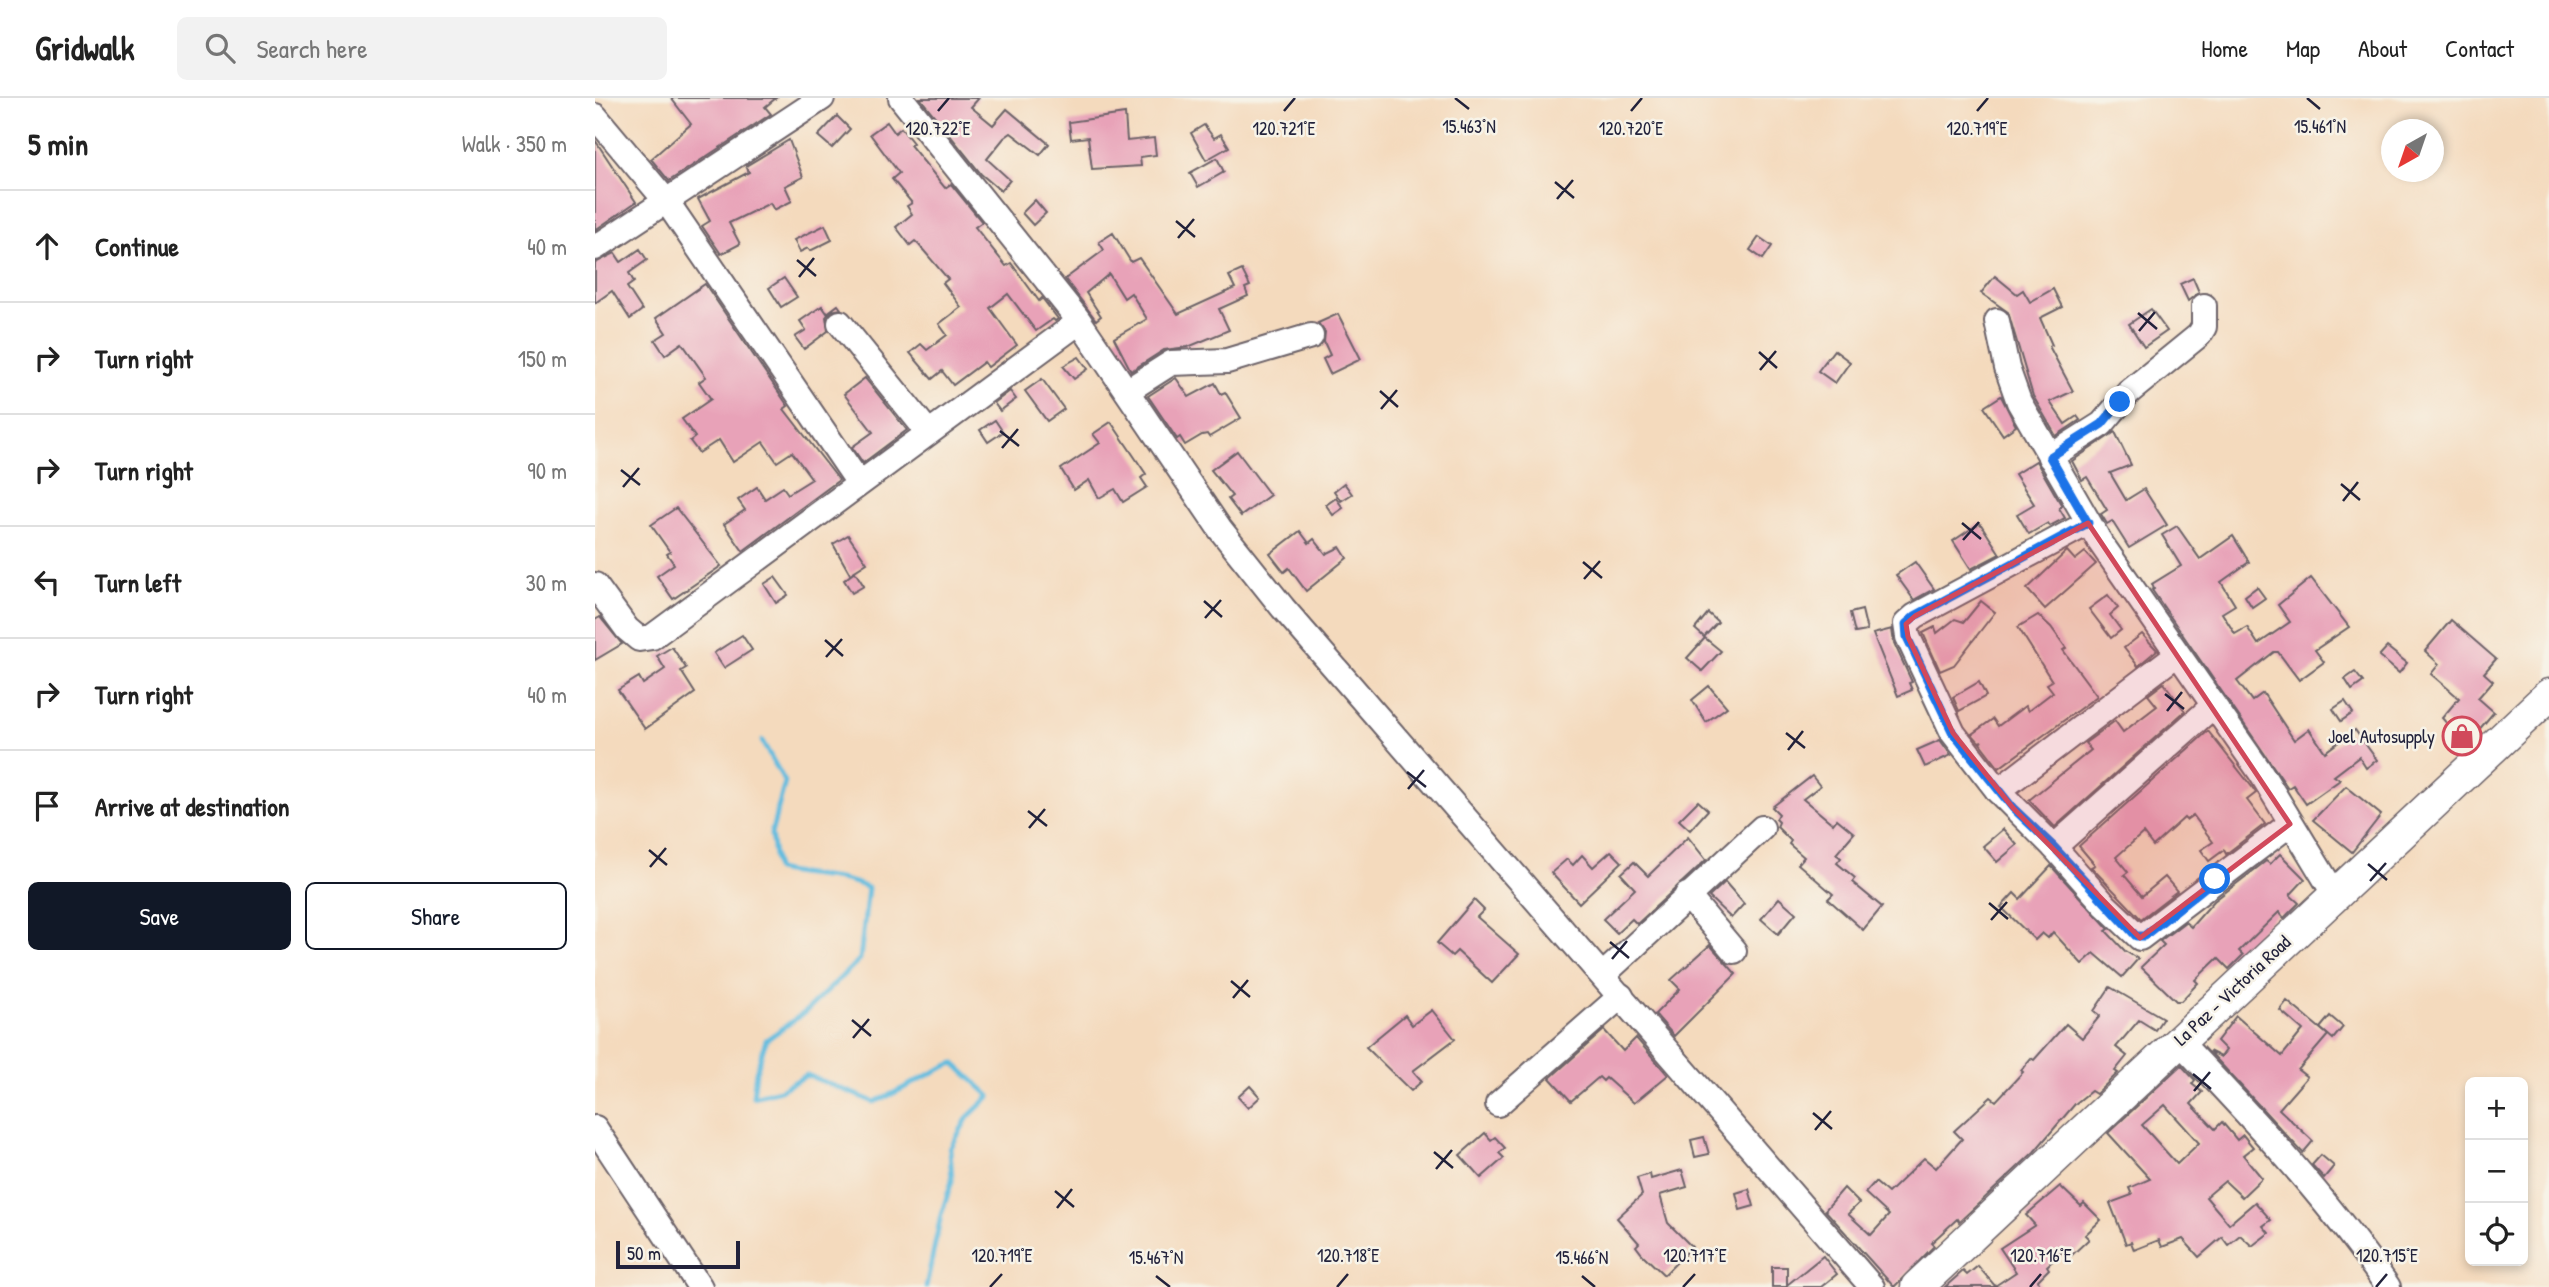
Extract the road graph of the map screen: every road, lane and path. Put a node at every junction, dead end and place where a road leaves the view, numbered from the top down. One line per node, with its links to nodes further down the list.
1 (822, 98): 4 (street)
2 (901, 98): 8 (street)
3 (595, 116): 4 (street)
4 (667, 202): 5 (street); 14 (street)
5 (595, 248)
6 (2204, 306): 13 (street)
7 (1997, 320): 13 (street)
8 (1079, 321): 11 (street); 12 (street)
9 (839, 323): 12 (street)
10 (1311, 336): 11 (street)
11 (1127, 391): 27 (street)
12 (928, 432): 14 (street)
13 (2050, 457): 15 (street)
14 (859, 483): 16 (street)
15 (2088, 523): 17 (street); 20 (street)
16 (595, 585)
17 (2176, 655): 19 (street); 20 (street)
18 (2549, 695): 25 (main road, La Paz - Victoria Road)
19 (2213, 706): 21 (street); 23 (street)
20 (1998, 791): 23 (street)
21 (2290, 824): 23 (street); 25 (street)
22 (1762, 828): 24 (street)
23 (2054, 847)
24 (1687, 895): 26 (street); 27 (street)
25 (2335, 895): 29 (main road, La Paz - Victoria Road)
26 (1734, 951)
27 (1603, 975): 28 (street)
28 (1621, 996): 30 (street); 33 (street)
29 (2178, 1040): 34 (main road, La Paz - Victoria Road); 35 (street)
30 (1498, 1104)
31 (595, 1128): 32 (street)
32 (700, 1287)
33 (1871, 1287)
34 (1917, 1287)
35 (2388, 1287)

